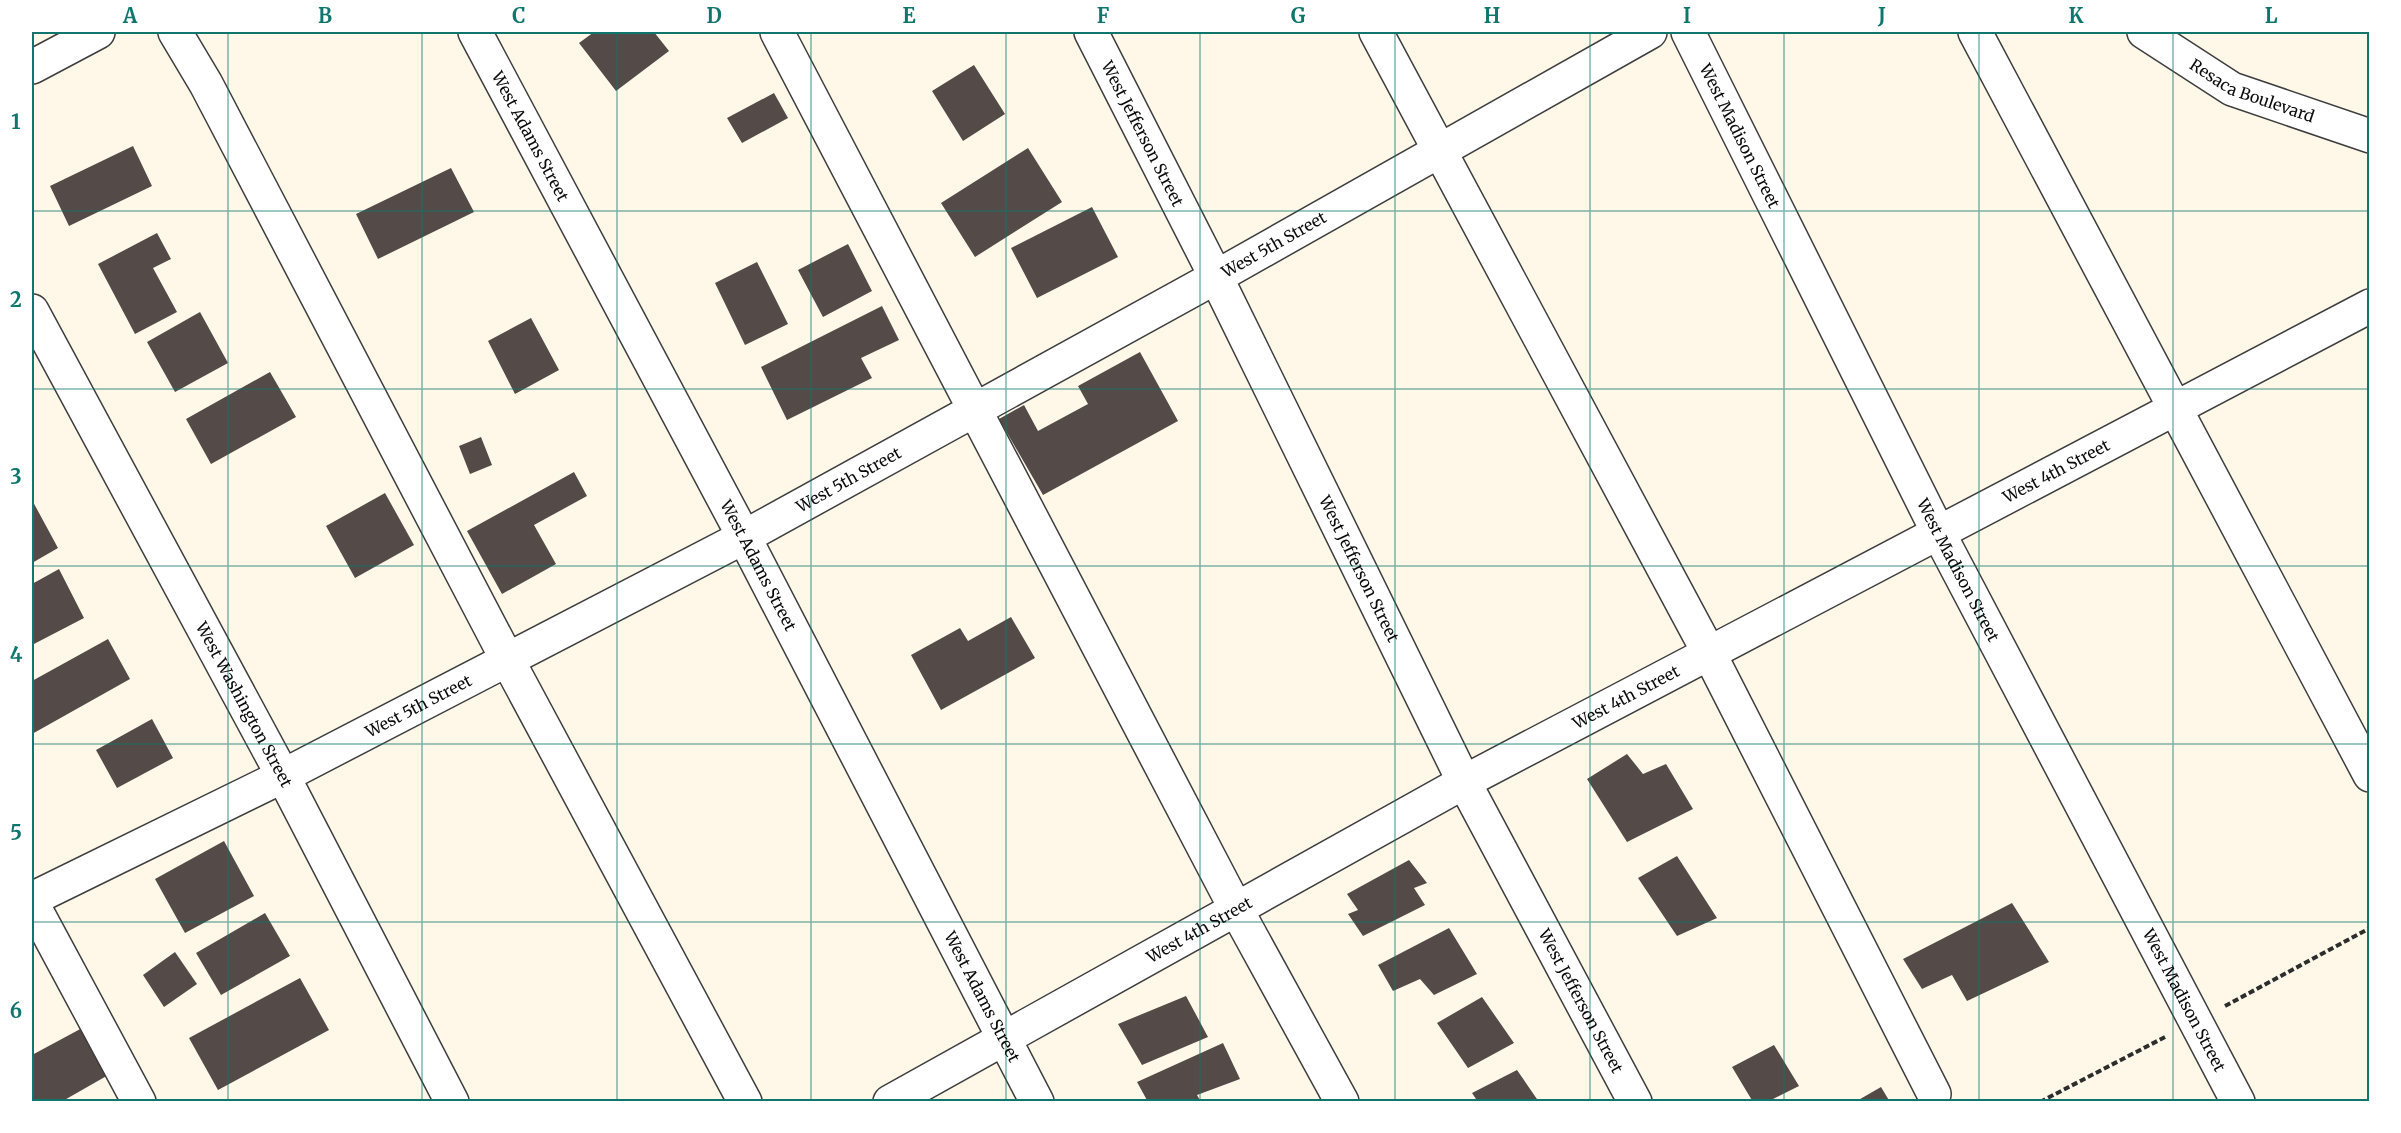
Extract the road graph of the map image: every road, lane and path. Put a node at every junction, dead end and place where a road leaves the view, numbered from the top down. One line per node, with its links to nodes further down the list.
1 (98, 32): 11 (street)
2 (176, 32): 22 (street)
3 (475, 32): 20 (street, West Adams Street)
4 (777, 32): 18 (street)
5 (1091, 32): 14 (street, West Jefferson Street)
6 (1376, 32): 13 (street)
7 (1650, 32): 13 (street, West 5th Street)
8 (1688, 32): 19 (street, West Madison Street)
9 (1975, 32): 17 (street)
10 (2144, 32): 12 (street, Resaca Boulevard)
11 (32, 67)
12 (2370, 136)
13 (1438, 151): 14 (street, West 5th Street); 21 (street)
14 (1216, 277): 18 (street, West 5th Street); 25 (street, West Jefferson Street)
15 (2370, 306): 17 (street, West 4th Street)
16 (32, 311): 24 (street, West Washington Street)
17 (2175, 408): 19 (street, West 4th Street); 23 (street)
18 (975, 410): 20 (street, West 5th Street); 27 (street)
19 (1938, 532): 21 (street, West 4th Street); 30 (street, West Madison Street)
20 (744, 537): 22 (street, West 5th Street); 28 (street, West Adams Street)
21 (1709, 653): 25 (street, West 4th Street); 29 (street)
22 (507, 659): 24 (street, West 5th Street); 33 (street)
23 (2370, 775)
24 (283, 776): 26 (street, West 5th Street); 32 (street, West Washington Street)
25 (1464, 782): 27 (street, West 4th Street); 37 (street, West Jefferson Street)
26 (32, 901): 31 (street)
27 (1236, 909): 28 (street, West 4th Street); 36 (street)
28 (1005, 1038): 34 (street, West 4th Street); 35 (street, West Adams Street)
29 (1934, 1094)
30 (2232, 1100)
31 (139, 1101)
32 (452, 1101)
33 (745, 1101)
34 (890, 1101)
35 (1037, 1101)
36 (1342, 1101)
37 (1635, 1101)

